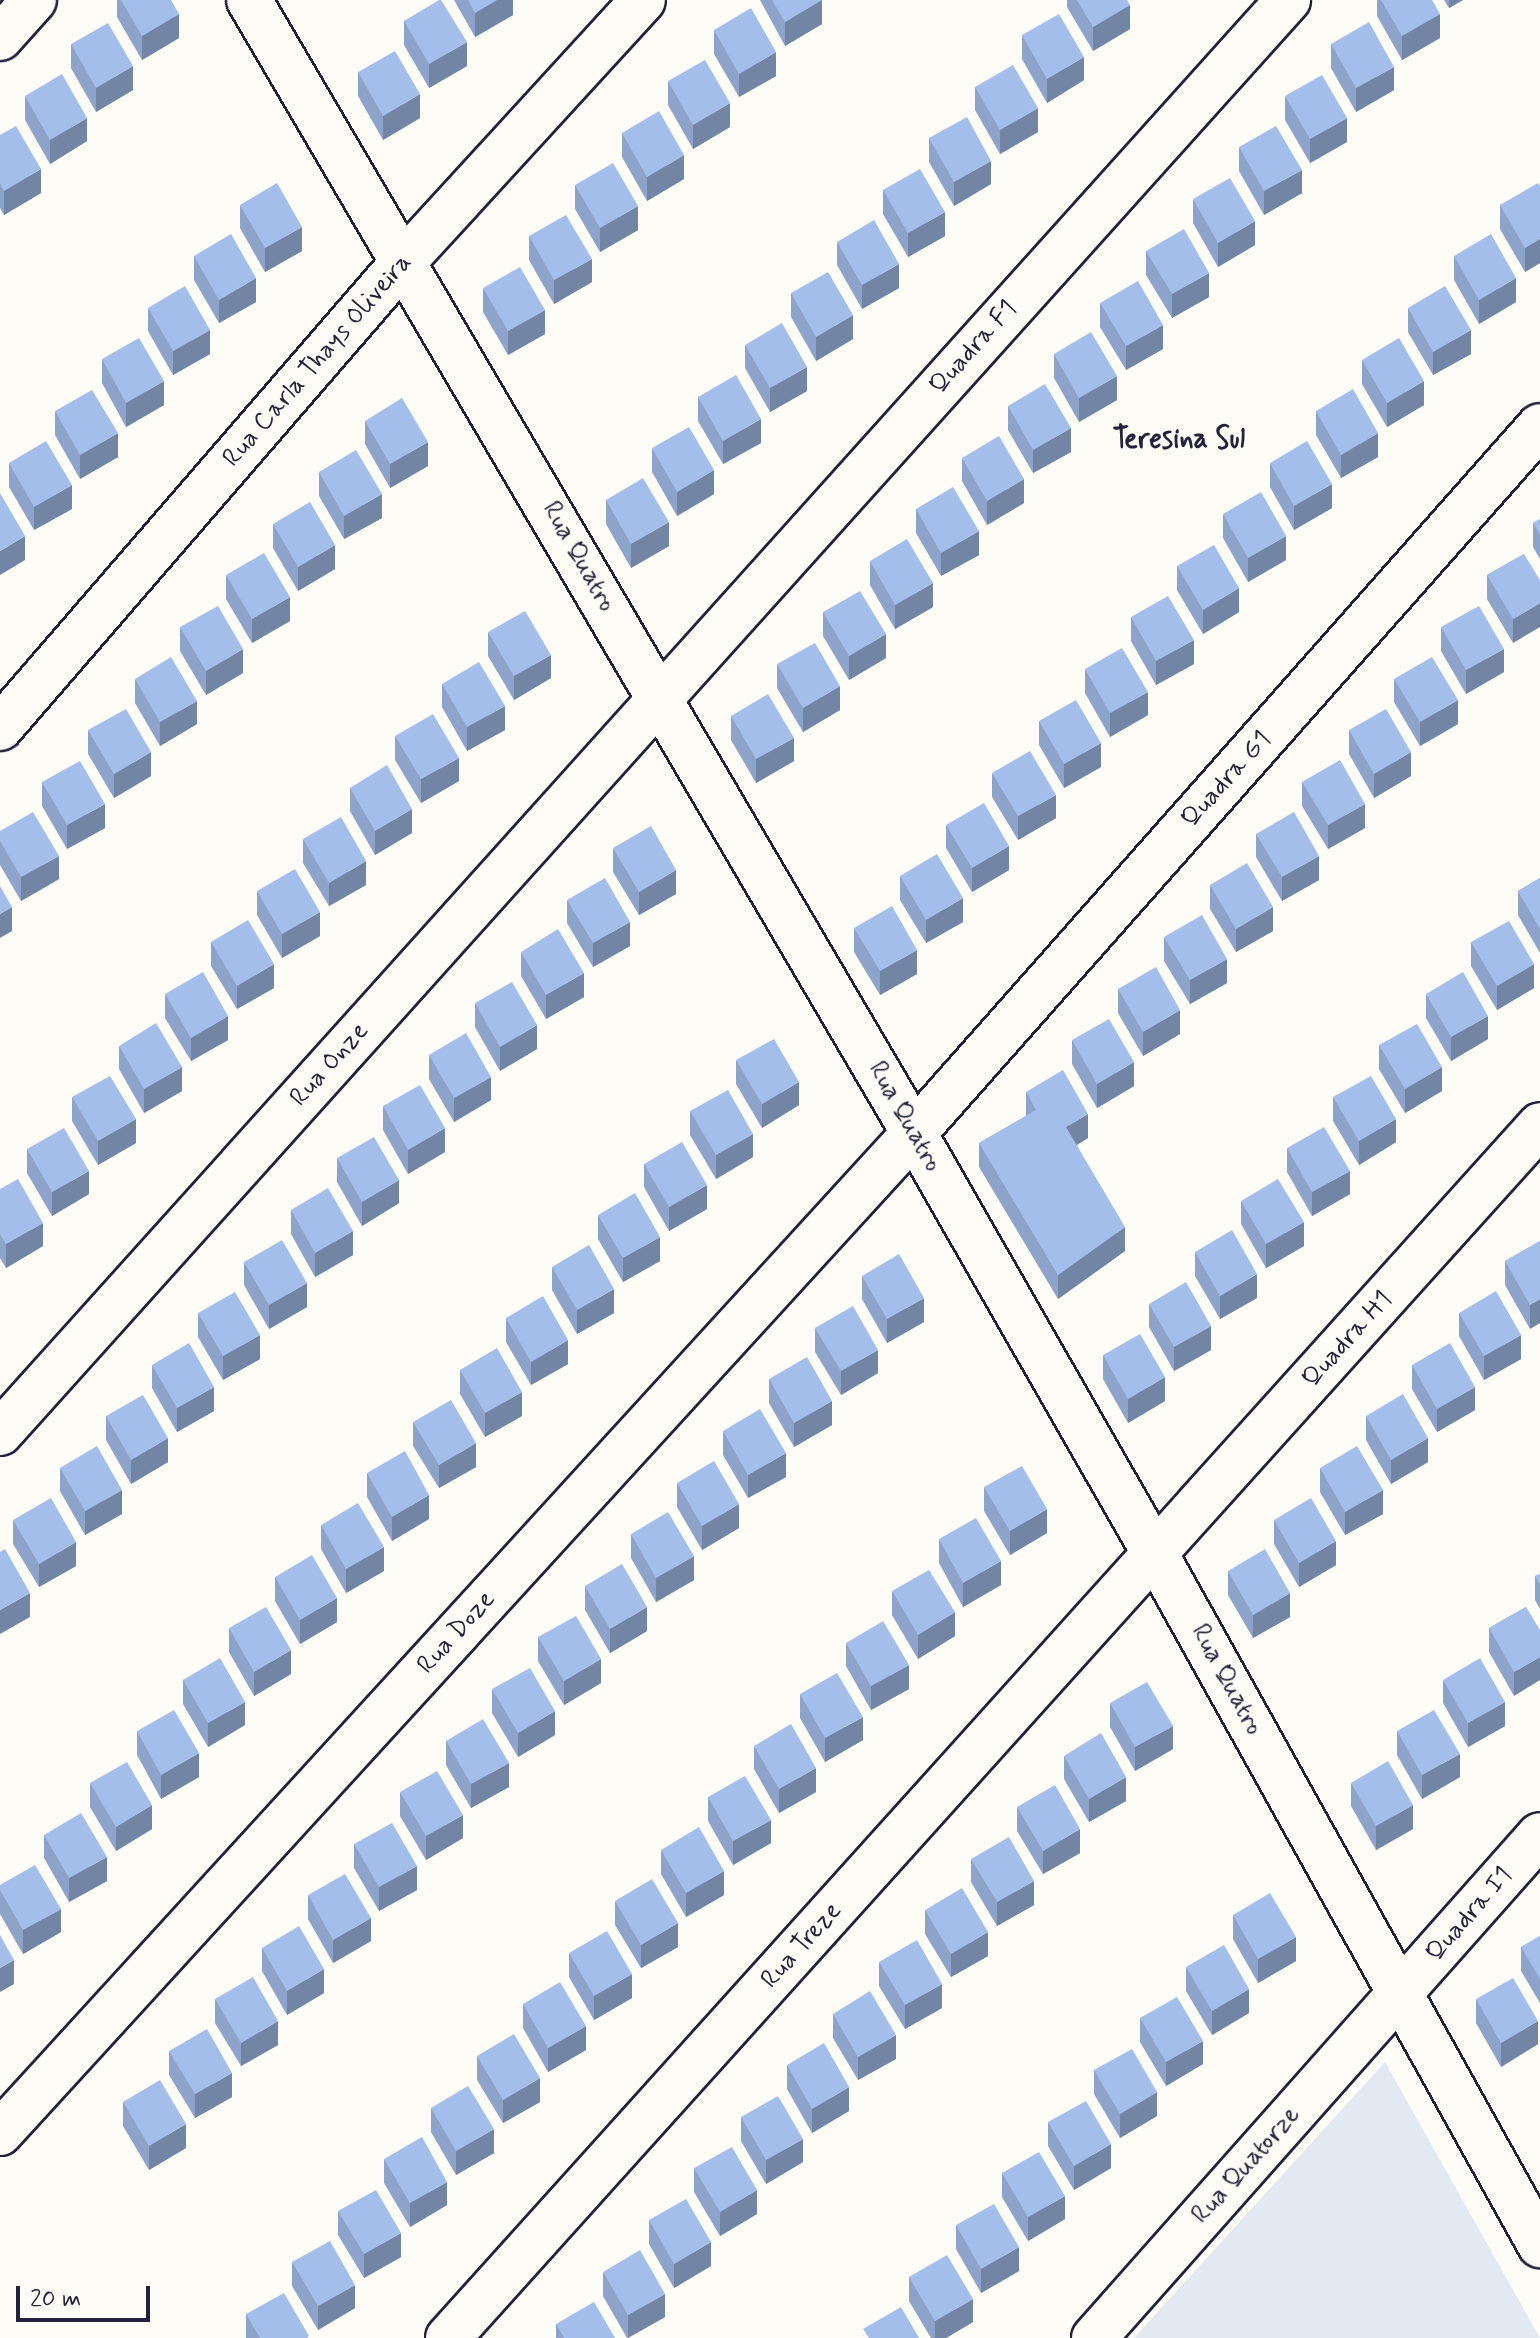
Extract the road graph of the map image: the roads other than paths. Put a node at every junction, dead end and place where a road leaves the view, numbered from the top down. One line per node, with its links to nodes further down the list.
1 (34, 0): 5 (street)
2 (249, 0): 6 (street, Rua Quatro)
3 (643, 0): 6 (street, Rua Carla Thays Oliveira)
4 (1288, 0): 8 (street, Quadra F1)
5 (0, 38)
6 (405, 260): 8 (street, Rua Quatro); 9 (street, Rua Carla Thays Oliveira)
7 (1540, 426): 11 (street, Quadra G1)
8 (659, 696): 11 (street, Rua Quatro); 12 (street, Rua Onze)
9 (0, 728)
10 (1540, 1125): 13 (street, Quadra H1)
11 (914, 1133): 13 (street, Rua Quatro); 16 (street, Rua Doze)
12 (0, 1433)
13 (1156, 1555): 15 (street, Rua Quatro); 18 (street, Rua Treze)
14 (1540, 1835): 15 (street, Quadra I1)
15 (1400, 1994): 17 (street, Rua Quatro); 19 (street, Rua Quatorze)
16 (0, 2133)
17 (1540, 2245)
18 (448, 2338)
19 (1094, 2338)

